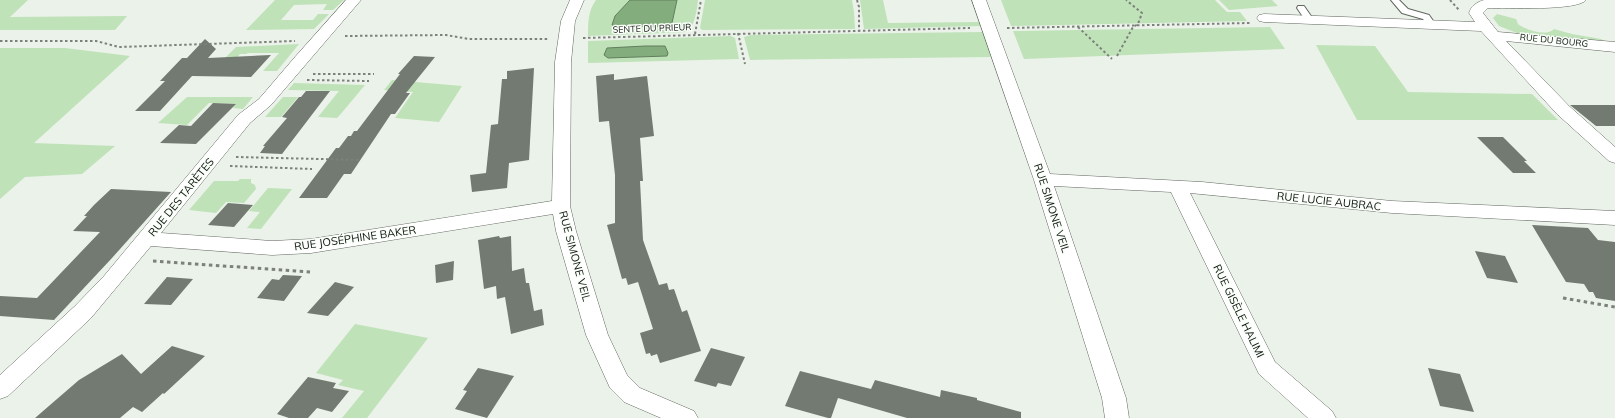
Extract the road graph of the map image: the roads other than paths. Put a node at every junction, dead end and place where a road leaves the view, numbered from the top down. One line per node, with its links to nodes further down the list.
1 (354, 0): 15 (street, RUE DES TARÈTES)
2 (577, 0): 13 (street, RUE SIMONE VEIL)
3 (979, 0): 11 (street, RUE SIMONE VEIL)
4 (1395, 0): 7 (lane)
5 (1579, 0): 8 (street)
6 (1264, 18): 7 (street, RUE DU BOURG)
7 (1432, 24): 8 (street, RUE DU BOURG)
8 (1489, 31): 9 (street, RUE DU BOURG); 10 (street)
9 (1615, 47)
10 (1615, 156)
11 (1043, 180): 12 (street, RUE LUCIE AUBRAC); 18 (street, RUE SIMONE VEIL)
12 (1178, 187): 14 (street, RUE LUCIE AUBRAC); 19 (street, RUE GISÈLE HALIMI)
13 (561, 206): 15 (street, RUE JOSÉPHINE BAKER); 17 (street, RUE SIMONE VEIL)
14 (1615, 218)
15 (148, 239): 16 (street, RUE DES TARÈTES)
16 (0, 388)
17 (686, 418)
18 (1117, 418)
19 (1324, 418)

